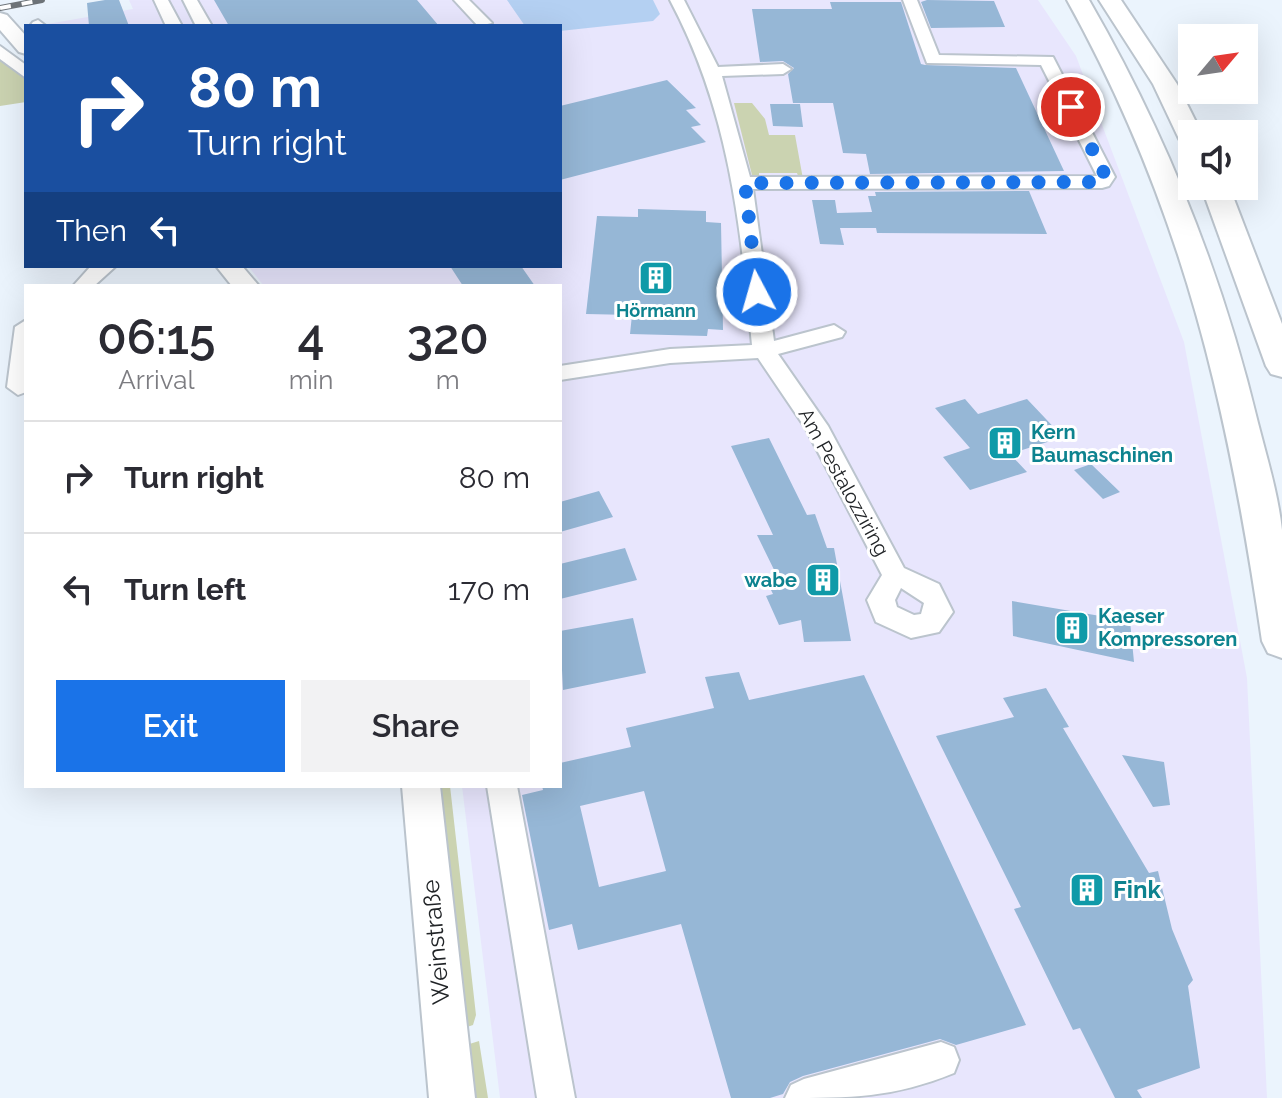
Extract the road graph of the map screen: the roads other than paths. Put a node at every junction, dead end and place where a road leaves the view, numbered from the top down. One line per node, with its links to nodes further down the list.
1 (161, 0): 10 (street)
2 (190, 0): 11 (street)
3 (461, 0): 12 (street)
4 (677, 0): 17 (street, Am Pestalozziring)
5 (910, 0): 20 (street)
6 (1110, 0): 18 (highway)
7 (1128, 0): 18 (highway)
8 (1065, 5): 33 (highway)
9 (0, 19): 13 (main road)
10 (173, 24)
11 (203, 24)
12 (480, 24)
13 (24, 46)
14 (0, 51): 16 (street)
15 (783, 69): 17 (street)
16 (24, 71)
17 (714, 72): 20 (street, Am Pestalozziring)
18 (1165, 84): 19 (highway)
19 (1183, 120)
20 (745, 183): 28 (street, Am Pestalozziring)
21 (1220, 200): 29 (highway)
22 (100, 268): 24 (street)
23 (230, 268): 25 (main road)
24 (85, 284)
25 (244, 284)
26 (834, 332): 28 (street)
27 (24, 342): 31 (street)
28 (764, 351): 30 (street); 32 (street, Am Pestalozziring)
29 (1282, 366)
30 (562, 373)
31 (18, 387)
32 (895, 575)
33 (1282, 641)
34 (421, 788): 37 (main road, Weinstraße)
35 (502, 788): 38 (street)
36 (941, 1060): 39 (street)
37 (452, 1098)
38 (556, 1098)
39 (804, 1098)

